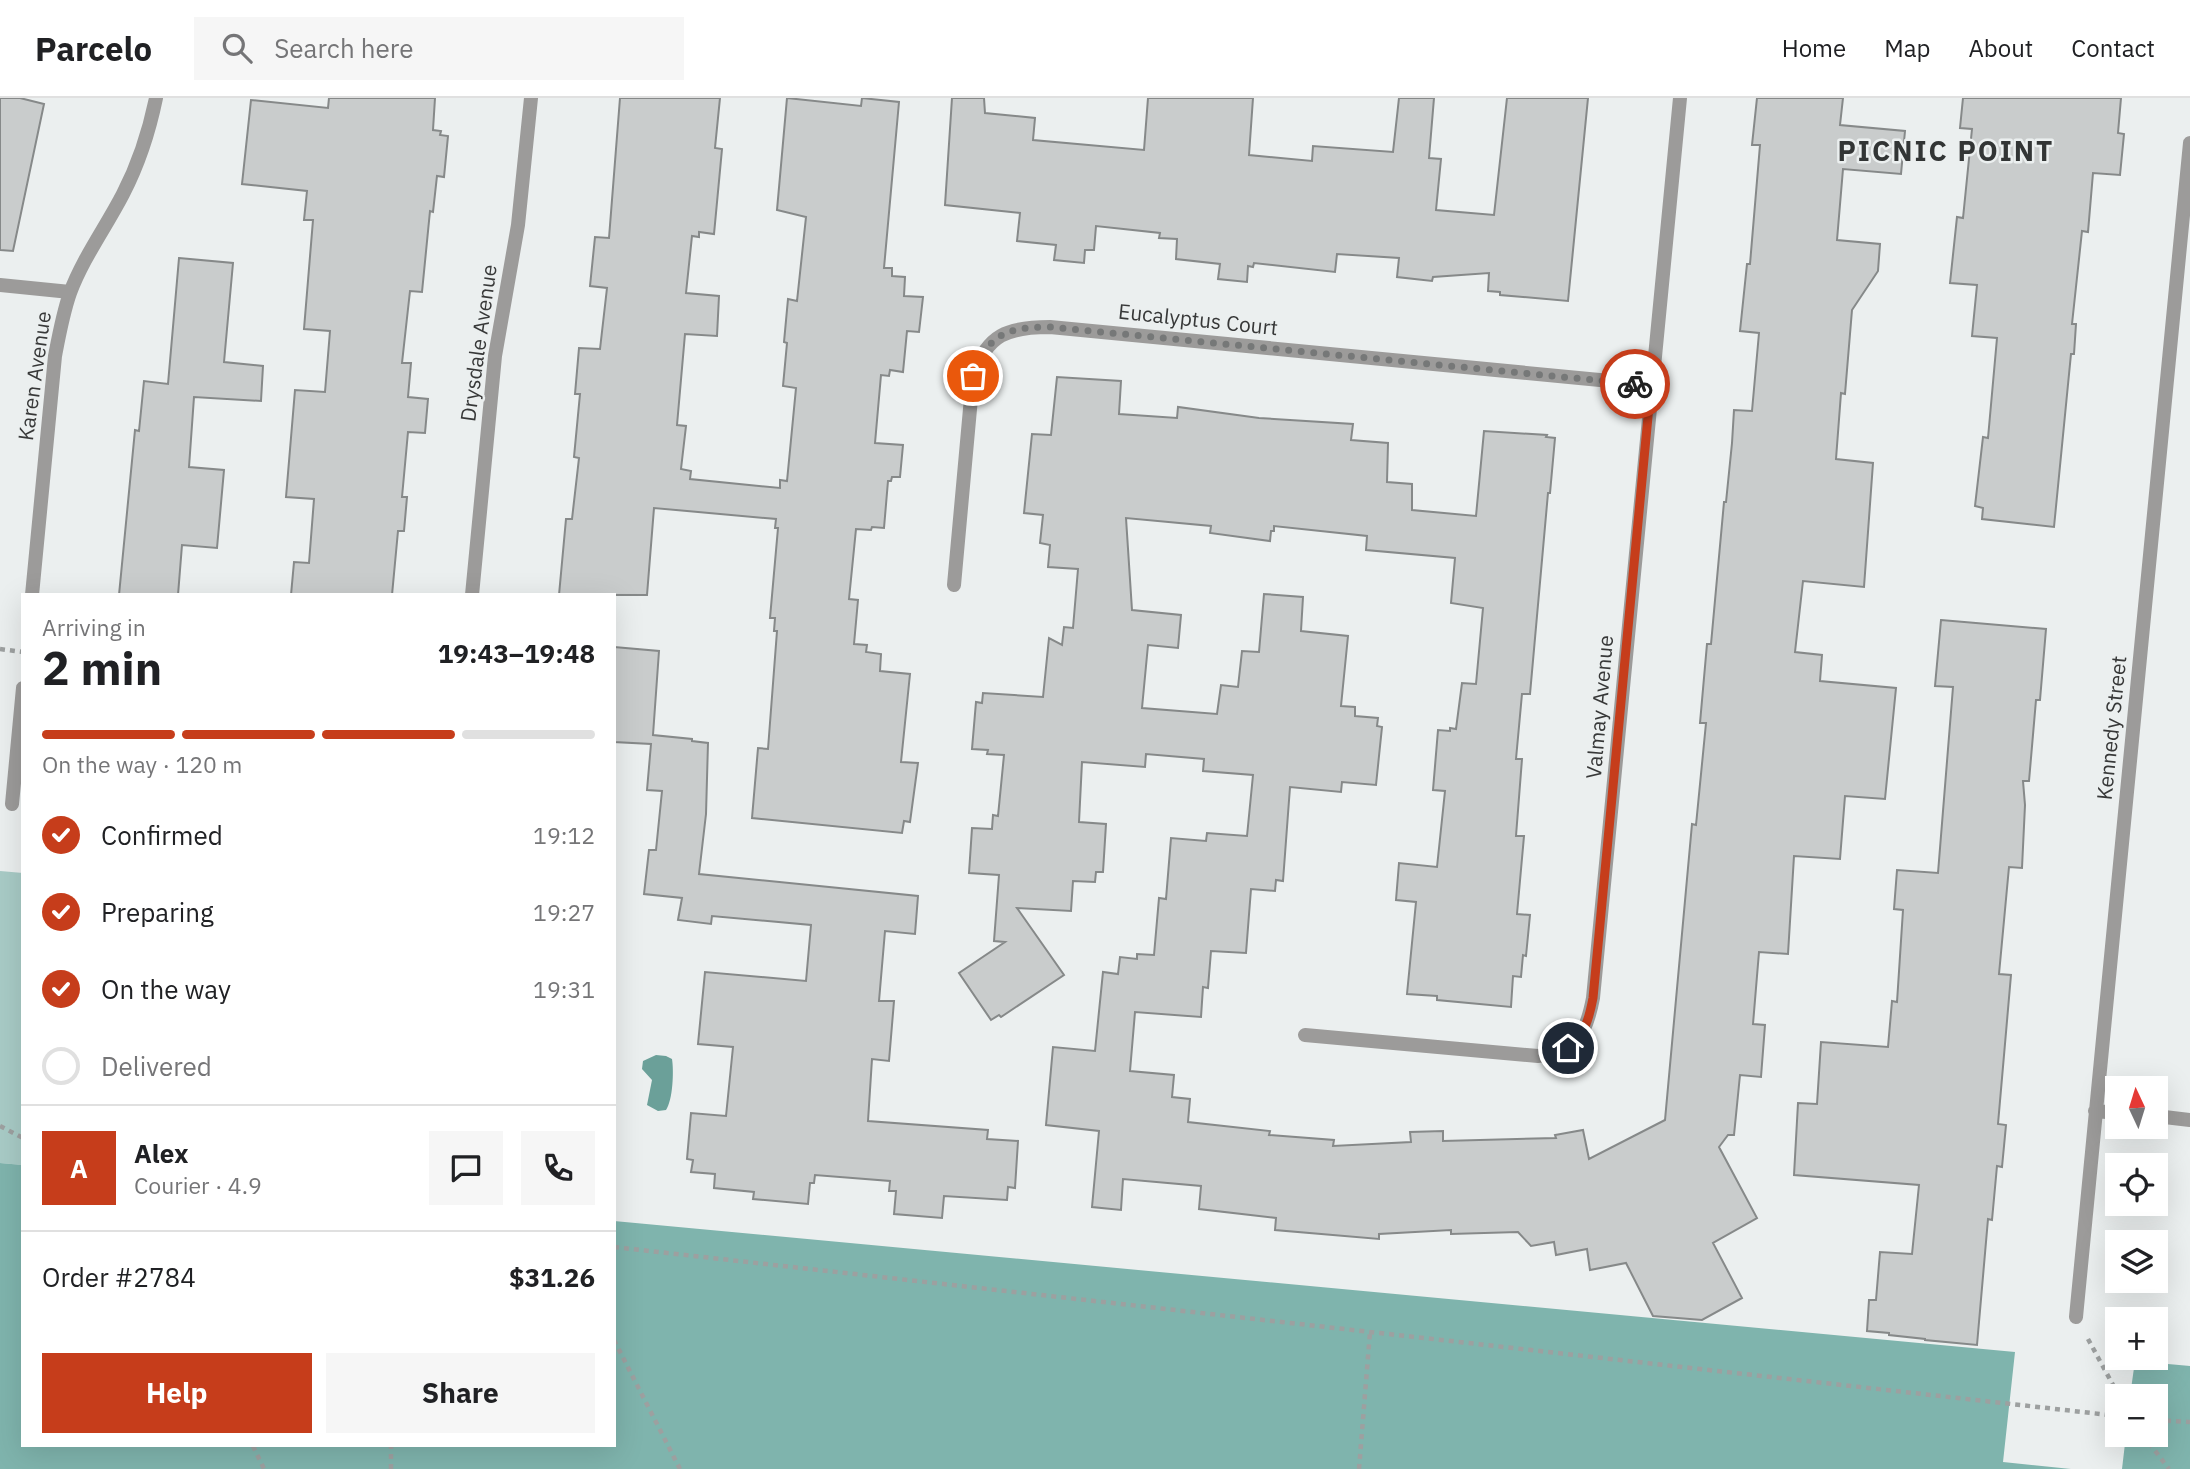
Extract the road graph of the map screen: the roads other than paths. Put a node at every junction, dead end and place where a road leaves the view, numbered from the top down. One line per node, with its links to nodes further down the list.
1 (156, 98): 6 (street, Karen Avenue)
2 (531, 98): 10 (street, Drysdale Avenue)
3 (1680, 98): 7 (street, Valmay Avenue)
4 (2190, 143): 14 (street, Kennedy Street)
5 (0, 285): 6 (street)
6 (70, 292): 9 (street, Karen Avenue)
7 (1651, 385): 8 (street, Eucalyptus Court); 13 (street, Valmay Avenue)
8 (954, 585)
9 (32, 593)
10 (472, 593)
11 (21, 709): 12 (street)
12 (12, 804)
13 (1305, 1035)
14 (2095, 1111): 15 (street); 18 (street, Kennedy Street)
15 (2105, 1112)
16 (2168, 1117): 17 (street)
17 (2190, 1120)
18 (2076, 1317)

